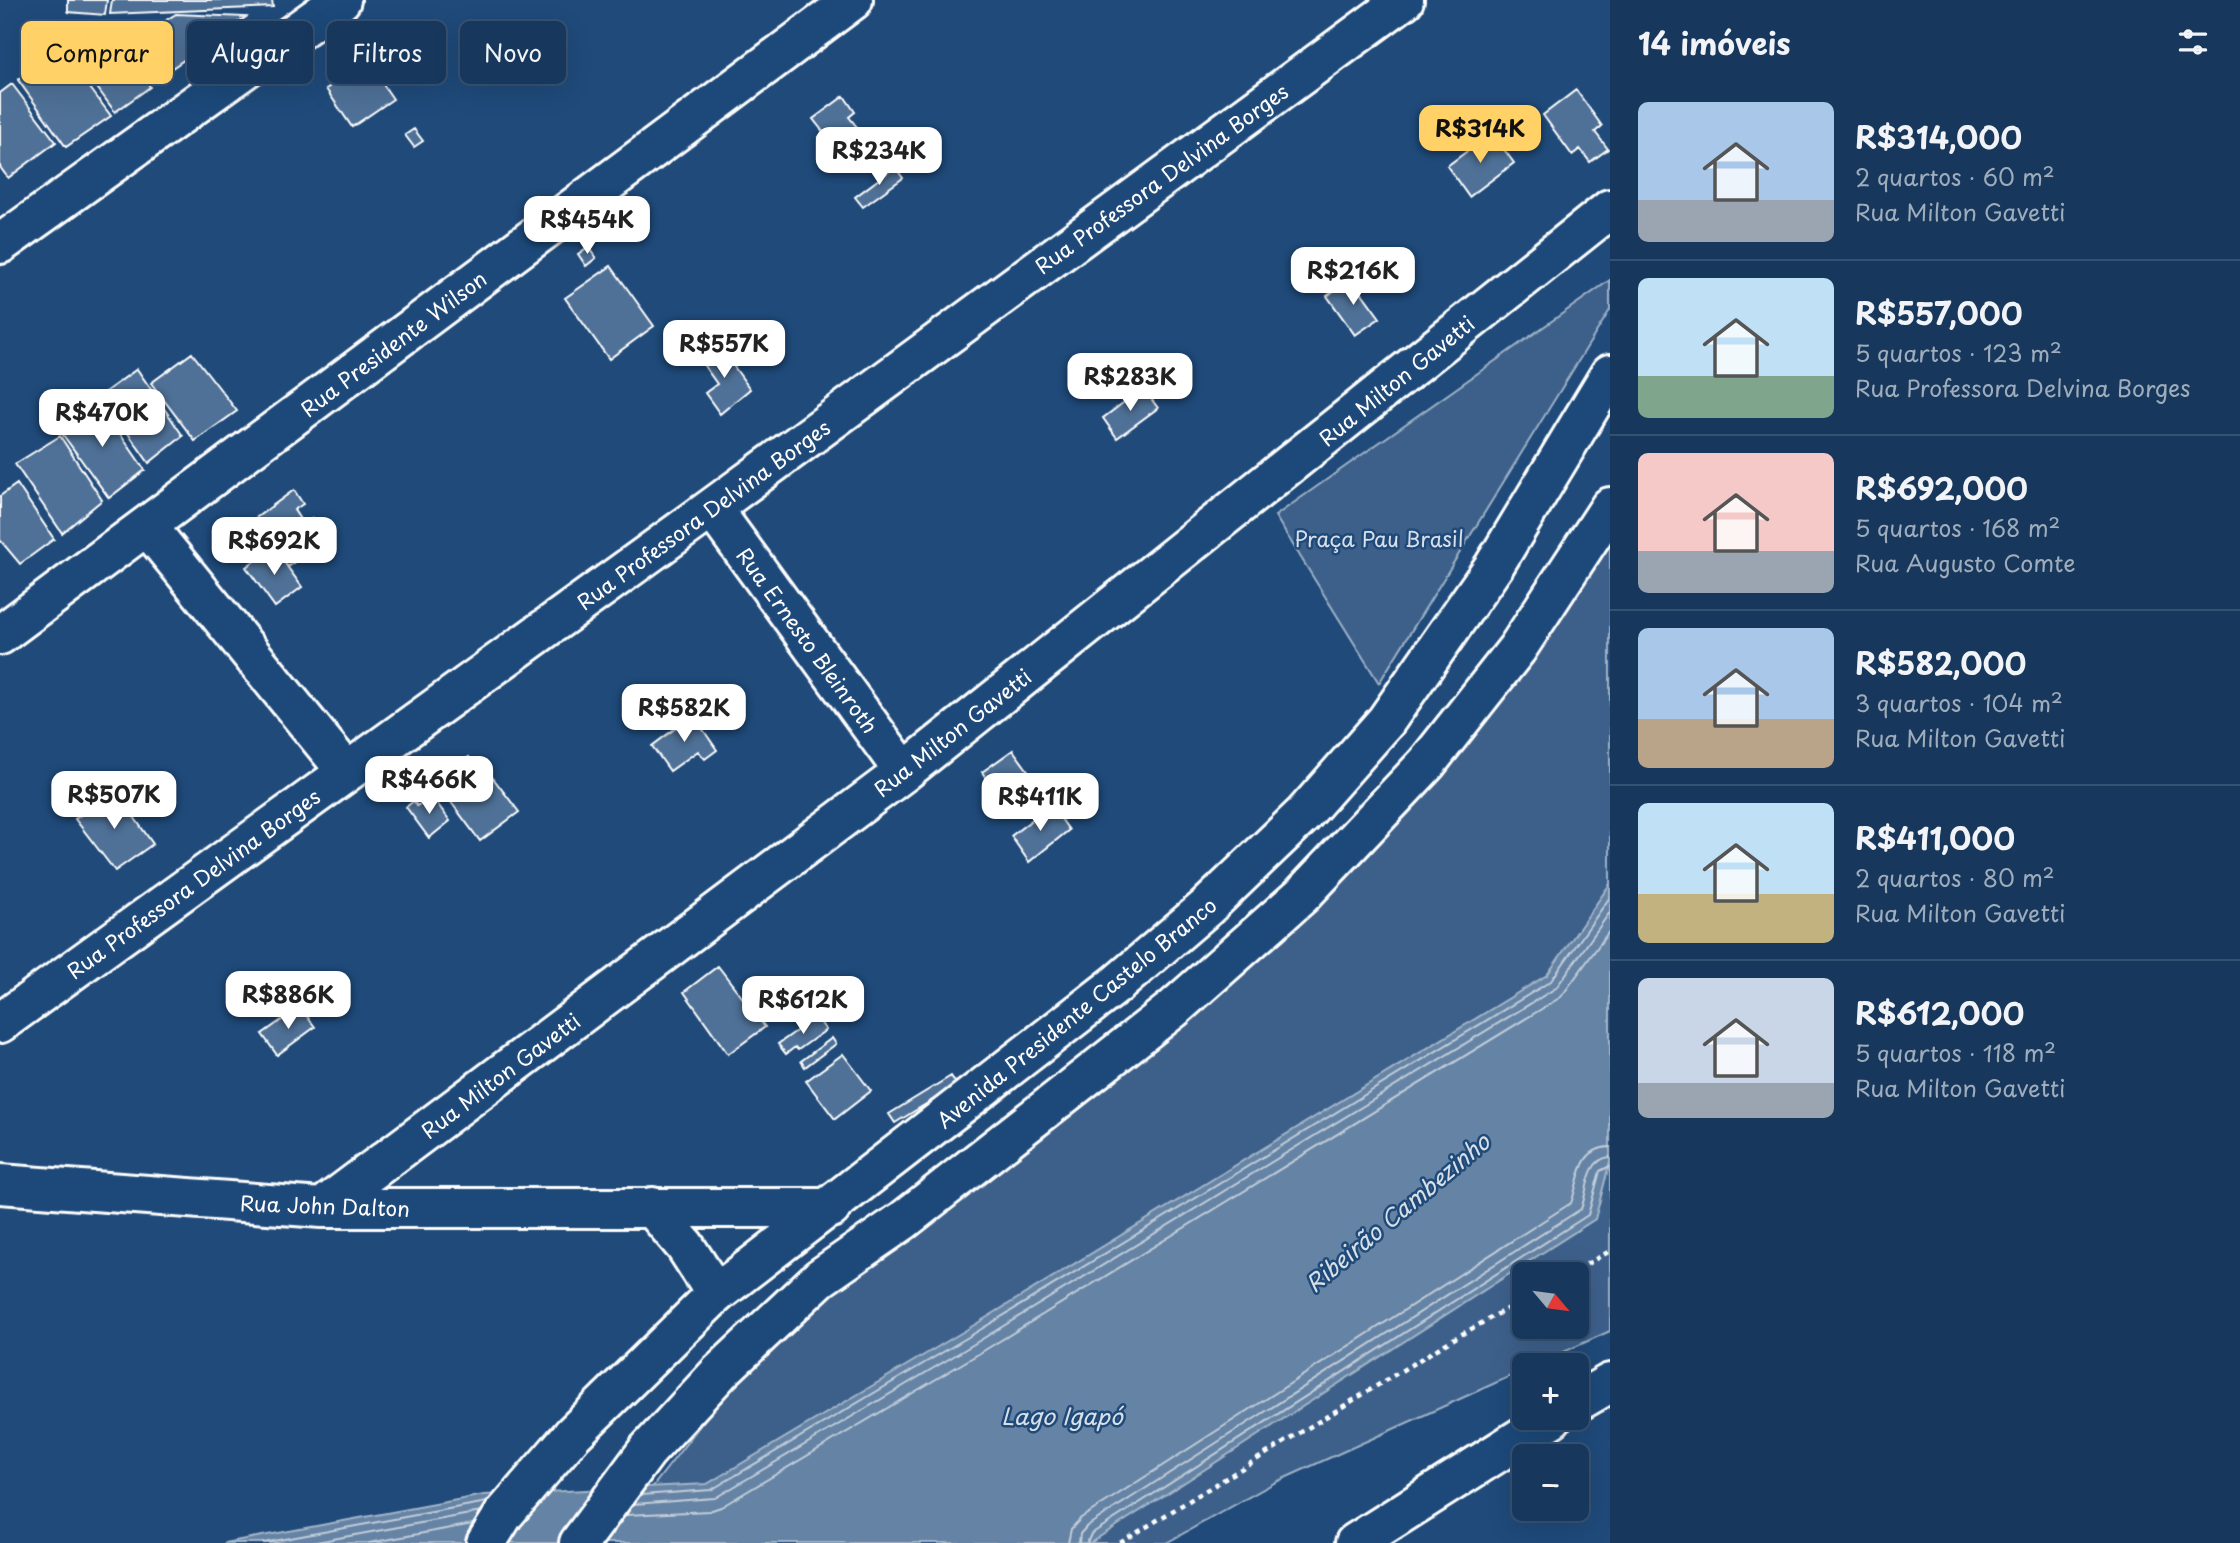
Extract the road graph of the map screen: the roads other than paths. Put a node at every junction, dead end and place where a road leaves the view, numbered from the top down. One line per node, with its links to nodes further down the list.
1 (341, 0): 6 (street)
2 (853, 0): 11 (street, Rua Presidente Wilson)
3 (1404, 0): 10 (street, Rua Professora Delvina Borges)
4 (1610, 209): 5 (street, Rua Milton Gavetti)
5 (1569, 241): 7 (street); 14 (street, Rua Milton Gavetti)
6 (0, 244)
7 (1610, 245)
8 (1610, 374): 19 (street, Avenida Presidente Castelo Branco)
9 (1610, 506): 25 (street)
10 (712, 508): 13 (street, Rua Professora Delvina Borges); 14 (street, Rua Ernesto Bleinroth)
11 (147, 526): 12 (street, Rua Presidente Wilson); 13 (street)
12 (0, 635)
13 (347, 772): 15 (street, Rua Professora Delvina Borges)
14 (904, 772): 18 (street, Rua Milton Gavetti)
15 (0, 1023)
16 (0, 1184): 18 (street, Rua John Dalton)
17 (652, 1207): 18 (street, Rua John Dalton); 19 (street, Rua John Dalton); 20 (street)
18 (322, 1208)
19 (831, 1208): 20 (street, Avenida Presidente Castelo Branco)
20 (716, 1294): 24 (street, Avenida Presidente Castelo Branco)
21 (1610, 1383): 22 (street)
22 (1589, 1395)
23 (1533, 1430): 26 (street)
24 (485, 1543)
25 (579, 1543)
26 (1355, 1543)

